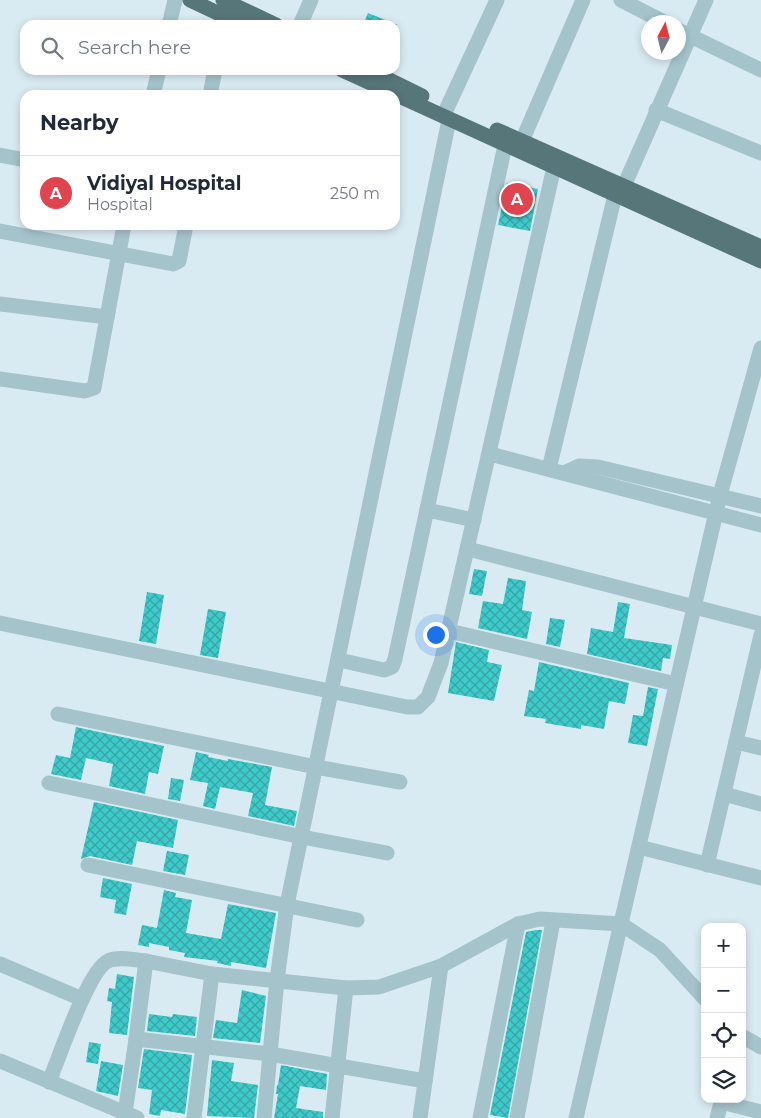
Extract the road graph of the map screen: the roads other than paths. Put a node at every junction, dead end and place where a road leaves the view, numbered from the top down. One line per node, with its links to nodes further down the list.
1 (175, 0): 10 (street)
2 (190, 0): 11 (main road)
3 (222, 0): 12 (main road)
4 (311, 0): 13 (street)
5 (497, 0): 27 (street)
6 (583, 0): 28 (street)
7 (621, 0): 9 (street)
8 (706, 0): 14 (street)
9 (650, 15)
10 (170, 20)
11 (222, 20)
12 (265, 20)
13 (302, 20)
14 (686, 30)
15 (686, 34): 17 (street)
16 (674, 60): 26 (street)
17 (761, 70)
18 (158, 75): 22 (street)
19 (214, 75): 23 (street)
20 (354, 75): 24 (main road)
21 (378, 75): 27 (main road)
22 (154, 90)
23 (211, 90)
24 (390, 90)
25 (400, 94): 27 (main road)
26 (656, 110): 30 (street); 34 (street)
27 (448, 114): 28 (main road); 29 (main road); 60 (street)
28 (522, 141): 34 (main road)
29 (505, 145): 33 (main road); 50 (street)
30 (761, 154)
31 (0, 155): 32 (street)
32 (20, 159)
33 (554, 167): 34 (main road); 45 (street)
34 (619, 190): 38 (main road); 40 (main road); 46 (street)
35 (123, 230): 39 (street)
36 (185, 230): 39 (street)
37 (0, 231): 39 (street)
38 (761, 247)
39 (119, 253): 42 (street)
40 (761, 261)
41 (0, 304): 42 (street)
42 (107, 317): 44 (street)
43 (761, 348): 48 (street)
44 (0, 379)
45 (490, 454): 46 (street); 52 (street)
46 (549, 469): 47 (street)
47 (564, 473): 48 (street); 51 (street)
48 (720, 495): 49 (street); 51 (street)
49 (761, 506)
50 (427, 510): 52 (street); 60 (street)
51 (716, 513): 53 (street); 55 (street)
52 (474, 520): 54 (street)
53 (761, 525)
54 (468, 549): 55 (street); 58 (street)
55 (694, 608): 57 (street); 61 (street)
56 (0, 623): 63 (street)
57 (761, 624)
58 (448, 630): 61 (street); 63 (street)
59 (761, 635): 62 (street)
60 (339, 660): 63 (street)
61 (676, 684): 73 (street)
62 (755, 690): 65 (street)
63 (333, 692): 67 (street)
64 (58, 714): 67 (street)
65 (736, 742): 66 (street); 70 (street)
66 (761, 748)
67 (316, 767): 68 (street); 72 (street)
68 (400, 782)
69 (49, 783): 72 (street)
70 (724, 794): 71 (street); 75 (street)
71 (761, 804)
72 (302, 837): 74 (street); 78 (street)
73 (639, 848): 75 (street); 82 (street)
74 (386, 853)
75 (707, 864): 77 (street)
76 (88, 865): 78 (street)
77 (761, 878)
78 (287, 905): 79 (street); 87 (street)
79 (358, 920)
80 (553, 921): 81 (street); 82 (street); 109 (street)
81 (518, 924): 85 (street); 108 (street)
82 (621, 924): 89 (street); 110 (street)
83 (146, 961): 86 (street); 90 (street); 92 (street)
84 (0, 964): 90 (street)
85 (442, 966): 88 (street); 98 (street)
86 (212, 974): 87 (street); 93 (street)
87 (277, 980): 88 (street); 95 (street)
88 (346, 988): 97 (street)
89 (701, 995)
90 (82, 999): 99 (street)
91 (746, 1038): 94 (street)
92 (136, 1039): 93 (street); 103 (street)
93 (202, 1046): 95 (street); 104 (street)
94 (761, 1047)
95 (270, 1054): 97 (street); 105 (street)
96 (0, 1061): 99 (street)
97 (337, 1065): 98 (street); 106 (street)
98 (425, 1081): 107 (street)
99 (49, 1082): 103 (street)
100 (720, 1103): 111 (street)
101 (731, 1103): 102 (street)
102 (761, 1112)
103 (131, 1116)
104 (194, 1118)
105 (264, 1118)
106 (332, 1118)
107 (420, 1118)
108 (480, 1118)
109 (517, 1118)
110 (576, 1118)
111 (717, 1118)

